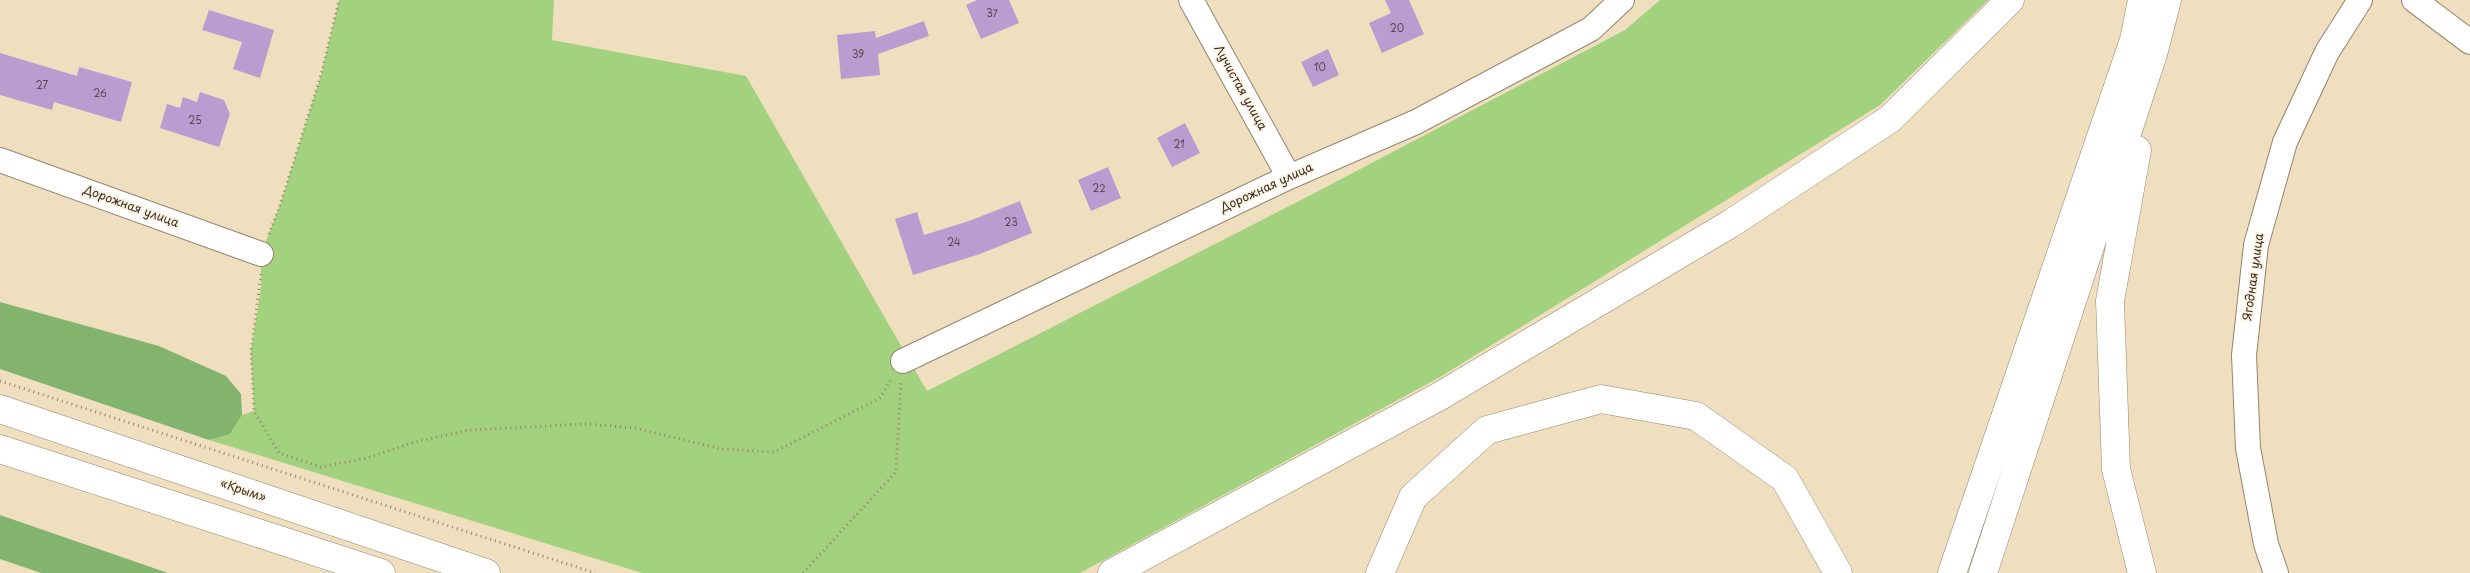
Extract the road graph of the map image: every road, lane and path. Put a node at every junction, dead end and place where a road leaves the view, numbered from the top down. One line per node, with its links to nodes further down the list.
1 (339, 0): 13 (path)
2 (1191, 0): 12 (street, Лучистая улица)
3 (1622, 0): 12 (street, Дорожная улица)
4 (2010, 0): 22 (main road)
5 (2142, 0): 25 (main road)
6 (2167, 0): 10 (main road)
7 (2360, 0): 28 (street, Ягодная улица)
8 (2414, 0): 9 (street)
9 (2470, 42)
10 (2153, 54): 26 (main road); 27 (main road)
11 (0, 160): 13 (street, Дорожная улица)
12 (1289, 177): 14 (street, Дорожная улица)
13 (261, 254): 14 (path)
14 (903, 361): 21 (path)
15 (0, 381): 20 (path)
16 (0, 409): 19 (main road, «Крым»)
17 (0, 448): 18 (main road)
18 (381, 573)
19 (486, 573)
20 (595, 573)
21 (802, 573)
22 (1112, 573)
23 (1380, 573): 24 (main road)
24 (1838, 573)
25 (1952, 573)
26 (1983, 573)
27 (2142, 573)
28 (2276, 573)

